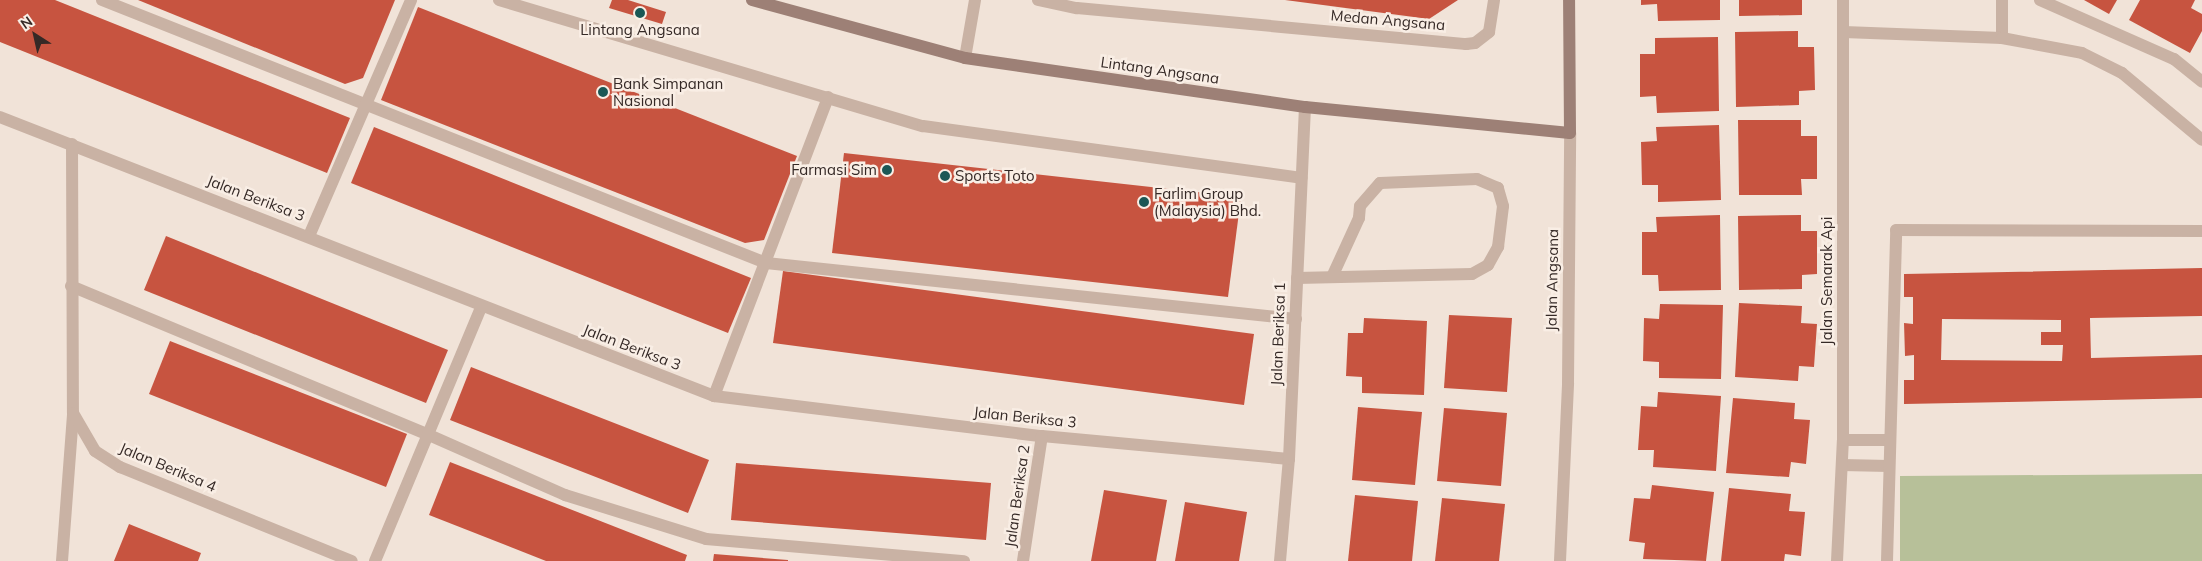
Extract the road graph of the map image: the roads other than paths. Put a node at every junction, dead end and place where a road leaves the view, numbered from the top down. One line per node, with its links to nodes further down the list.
1 (102, 0): 17 (street)
2 (410, 0): 17 (street)
3 (499, 0): 16 (street)
4 (752, 0): 14 (main road, Lintang Angsana)
5 (975, 0): 14 (street)
6 (1038, 0): 7 (street, Medan Angsana)
7 (1494, 0)
8 (1570, 0): 20 (main road, Jalan Angsana)
9 (1843, 0): 12 (street, Jalan Semarak Api)
10 (2002, 0): 13 (street)
11 (2040, 0): 15 (street)
12 (1844, 32): 13 (street); 36 (street, Jalan Semarak Api)
13 (2002, 38): 21 (street)
14 (964, 58): 18 (main road, Lintang Angsana)
15 (2202, 82)
16 (828, 97): 23 (street); 26 (street)
17 (365, 104): 25 (street); 26 (street)
18 (1305, 108): 20 (main road, Lintang Angsana); 23 (street, Jalan Beriksa 1)
19 (0, 117): 22 (street, Jalan Beriksa 3)
20 (1570, 133): 47 (street, Jalan Angsana)
21 (2202, 140)
22 (72, 144): 25 (street, Jalan Beriksa 3); 29 (street, Jalan Beriksa 4)
23 (1300, 178): 28 (street, Jalan Beriksa 1)
24 (2202, 231): 37 (street)
25 (309, 236): 30 (street, Jalan Beriksa 3)
26 (766, 263): 31 (street); 32 (street)
27 (1332, 277): 27 (street); 28 (street)
28 (1297, 278): 31 (street, Jalan Beriksa 1)
29 (71, 286): 33 (street, Jalan Beriksa 4); 34 (street)
30 (481, 307): 32 (street, Jalan Beriksa 3); 34 (street)
31 (1296, 319): 38 (street, Jalan Beriksa 1)
32 (714, 396): 35 (street, Jalan Beriksa 3)
33 (73, 413): 41 (street); 42 (street, Jalan Beriksa 4)
34 (430, 435): 43 (street); 44 (street)
35 (1042, 436): 38 (street, Jalan Beriksa 3); 45 (street, Jalan Beriksa 2)
36 (1843, 440): 37 (street); 39 (street, Jalan Semarak Api)
37 (1890, 440): 40 (street)
38 (1289, 459): 46 (street, Jalan Beriksa 1)
39 (1842, 466): 40 (street); 48 (street, Jalan Semarak Api)
40 (1889, 466): 49 (street)
41 (62, 561)
42 (352, 561)
43 (375, 561)
44 (964, 561)
45 (1023, 561)
46 (1280, 561)
47 (1560, 561)
48 (1837, 561)
49 (1887, 561)

